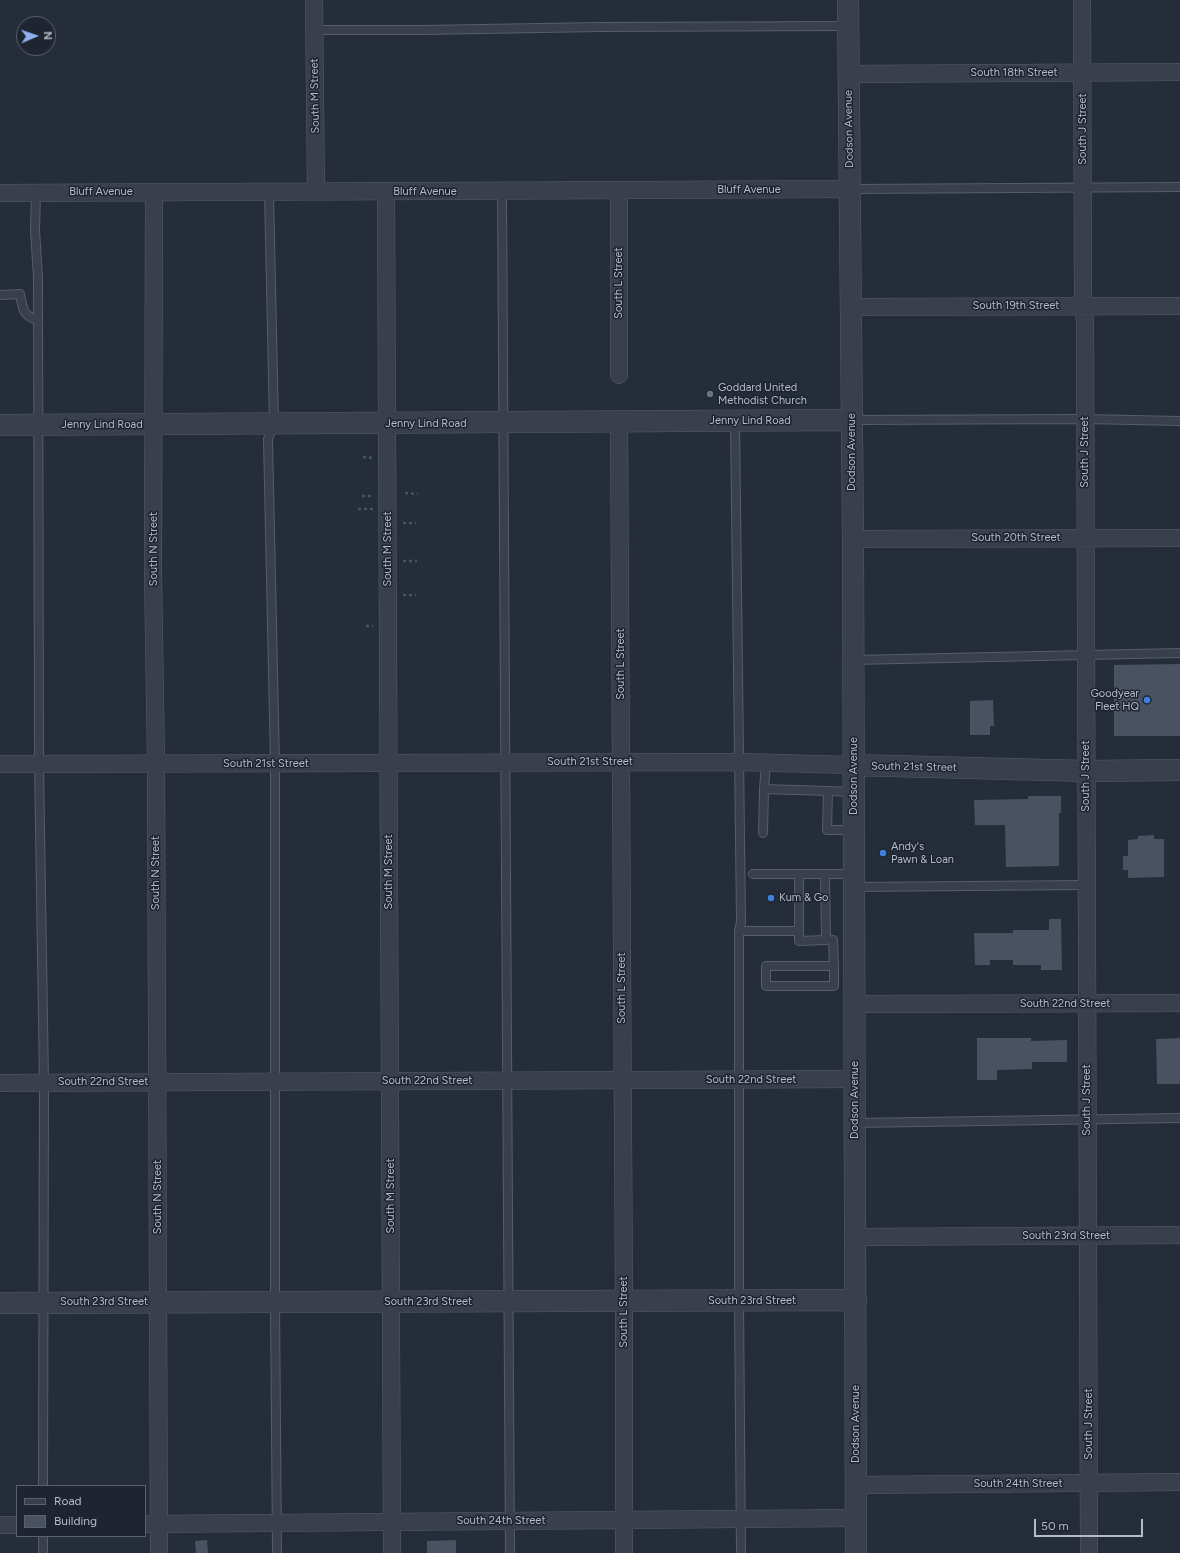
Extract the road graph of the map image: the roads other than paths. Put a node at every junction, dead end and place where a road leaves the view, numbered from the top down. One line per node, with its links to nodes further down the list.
1 (314, 0): 5 (street, South M Street)
2 (848, 0): 4 (street, Dodson Avenue)
3 (1082, 0): 6 (street, South J Street)
4 (848, 26): 5 (lane); 8 (street, Dodson Avenue)
5 (314, 30): 15 (street, South M Street)
6 (1082, 72): 7 (street, South 18th Street); 8 (street, South 18th Street); 9 (street, South J Street)
7 (1180, 72)
8 (848, 74): 11 (street, Dodson Avenue)
9 (1083, 187): 10 (lane); 11 (lane); 21 (street, South J Street)
10 (1180, 187)
11 (850, 189): 12 (street, Bluff Avenue); 23 (street, Dodson Avenue)
12 (619, 191): 17 (street, Bluff Avenue); 25 (street, South L Street)
13 (154, 192): 14 (street, Bluff Avenue); 19 (street, Bluff Avenue); 32 (street, South N Street)
14 (269, 192): 15 (street, Bluff Avenue); 33 (lane)
15 (316, 192): 16 (street, Bluff Avenue)
16 (386, 192): 17 (street, Bluff Avenue); 34 (street, South M Street)
17 (502, 192): 31 (lane)
18 (0, 193): 19 (street, Bluff Avenue)
19 (36, 193): 24 (lane)
20 (0, 294): 24 (lane)
21 (1084, 306): 22 (street, South 19th Street); 23 (street, South 19th Street); 27 (street, South J Street)
22 (1180, 306)
23 (851, 307): 26 (street, Dodson Avenue)
24 (37, 320): 36 (lane)
25 (619, 375)
26 (852, 420): 27 (lane); 28 (street, Jenny Lind Road); 39 (street, Dodson Avenue)
27 (1085, 420): 29 (lane); 37 (street, South J Street)
28 (735, 421): 30 (street, Jenny Lind Road); 44 (lane)
29 (1180, 421)
30 (620, 422): 31 (street, Jenny Lind Road); 43 (street, South L Street)
31 (504, 423): 34 (street, Jenny Lind Road); 45 (lane)
32 (154, 424): 33 (street, Jenny Lind Road); 36 (street, Jenny Lind Road); 49 (street, South N Street)
33 (274, 424): 34 (street, Jenny Lind Road); 50 (lane)
34 (387, 424): 51 (street, South M Street)
35 (0, 425): 36 (street, Jenny Lind Road)
36 (37, 425): 48 (lane)
37 (1085, 538): 38 (street, South 20th Street); 39 (street, South 20th Street); 41 (street, South J Street)
38 (1180, 538)
39 (853, 539): 42 (street, Dodson Avenue)
40 (1180, 653): 41 (lane)
41 (1085, 654): 42 (lane); 54 (street, South J Street)
42 (853, 660): 52 (street, Dodson Avenue)
43 (621, 762): 44 (street, South 21st Street); 45 (street, South 21st Street); 74 (street, South L Street)
44 (740, 762): 46 (street, South 21st Street); 65 (lane)
45 (505, 763): 51 (street, South 21st Street); 77 (lane)
46 (766, 763): 52 (street, South 21st Street); 55 (lane)
47 (0, 764): 48 (street, South 21st Street)
48 (39, 764): 49 (street, South 21st Street); 78 (lane)
49 (156, 764): 50 (street, South 21st Street); 79 (street, South N Street)
50 (275, 764): 51 (street, South 21st Street); 80 (lane)
51 (388, 764): 76 (street, South M Street)
52 (854, 765): 54 (street, South 21st Street); 57 (street, Dodson Avenue)
53 (1180, 770): 54 (street, South 21st Street)
54 (1087, 771): 64 (street, South J Street)
55 (764, 789): 56 (lane); 59 (lane)
56 (828, 791): 57 (lane); 58 (lane)
57 (854, 792): 58 (street, Dodson Avenue)
58 (854, 830): 63 (street, Dodson Avenue)
59 (763, 833)
60 (753, 874): 61 (lane)
61 (799, 874): 62 (lane); 66 (lane)
62 (825, 874): 63 (lane); 67 (lane)
63 (854, 880): 64 (lane); 67 (street, Dodson Avenue)
64 (1086, 886): 70 (street, South J Street)
65 (739, 931): 66 (lane); 75 (lane)
66 (799, 931): 67 (lane)
67 (840, 940): 68 (lane); 69 (street, Dodson Avenue)
68 (834, 966): 69 (lane); 69 (lane)
69 (844, 979): 72 (street, Dodson Avenue)
70 (1087, 1003): 71 (street, South 22nd Street); 72 (street, South 22nd Street); 83 (street, South J Street)
71 (1180, 1003)
72 (854, 1004): 73 (street, Dodson Avenue)
73 (855, 1079): 75 (street, South 22nd Street); 84 (street, Dodson Avenue)
74 (623, 1080): 75 (street, South 22nd Street); 77 (street, South 22nd Street); 89 (street, South L Street)
75 (739, 1080): 90 (lane)
76 (390, 1081): 77 (street, South 22nd Street); 80 (street, South 22nd Street); 93 (street, South M Street)
77 (508, 1081): 94 (lane)
78 (44, 1082): 79 (street, South 22nd Street); 81 (street, South 22nd Street); 96 (lane)
79 (157, 1082): 80 (street, South 22nd Street); 91 (street, South N Street)
80 (275, 1082): 92 (lane)
81 (0, 1083)
82 (1180, 1118): 83 (lane)
83 (1087, 1119): 84 (lane); 86 (street, South J Street)
84 (855, 1123): 87 (street, Dodson Avenue)
85 (1180, 1235): 86 (street, South 23rd Street)
86 (1088, 1236): 87 (street, South 23rd Street); 98 (street, South J Street)
87 (855, 1237): 88 (street, Dodson Avenue)
88 (856, 1300): 90 (street, South 23rd Street); 100 (street, Dodson Avenue)
89 (624, 1301): 90 (street, South 23rd Street); 94 (street, South 23rd Street); 103 (street, South L Street)
90 (739, 1301): 102 (lane)
91 (158, 1302): 92 (street, South 23rd Street); 96 (street, South 23rd Street); 107 (street, South N Street)
92 (275, 1302): 93 (street, South 23rd Street); 106 (lane)
93 (391, 1302): 94 (street, South 23rd Street); 105 (street, South M Street)
94 (509, 1302): 104 (lane)
95 (0, 1303): 96 (street, South 23rd Street)
96 (43, 1303): 99 (lane)
97 (1180, 1482): 98 (street, South 24th Street)
98 (1089, 1483): 100 (street, South 24th Street); 119 (street, South J Street)
99 (43, 1485)
100 (856, 1485): 101 (street, Dodson Avenue)
101 (856, 1518): 102 (street, South 24th Street); 118 (street, Dodson Avenue)
102 (741, 1519): 103 (street, South 24th Street); 117 (lane)
103 (624, 1520): 104 (street, South 24th Street); 116 (street, South L Street)
104 (510, 1521): 105 (street, South 24th Street); 115 (lane)
105 (392, 1522): 106 (street, South 24th Street); 114 (street, South M Street)
106 (277, 1523): 107 (street, South 24th Street); 113 (lane)
107 (152, 1524): 112 (street, South N Street)
108 (0, 1525): 109 (street)
109 (16, 1525)
110 (43, 1537): 111 (lane)
111 (43, 1553)
112 (159, 1553)
113 (277, 1553)
114 (392, 1553)
115 (510, 1553)
116 (624, 1553)
117 (741, 1553)
118 (856, 1553)
119 (1089, 1553)

